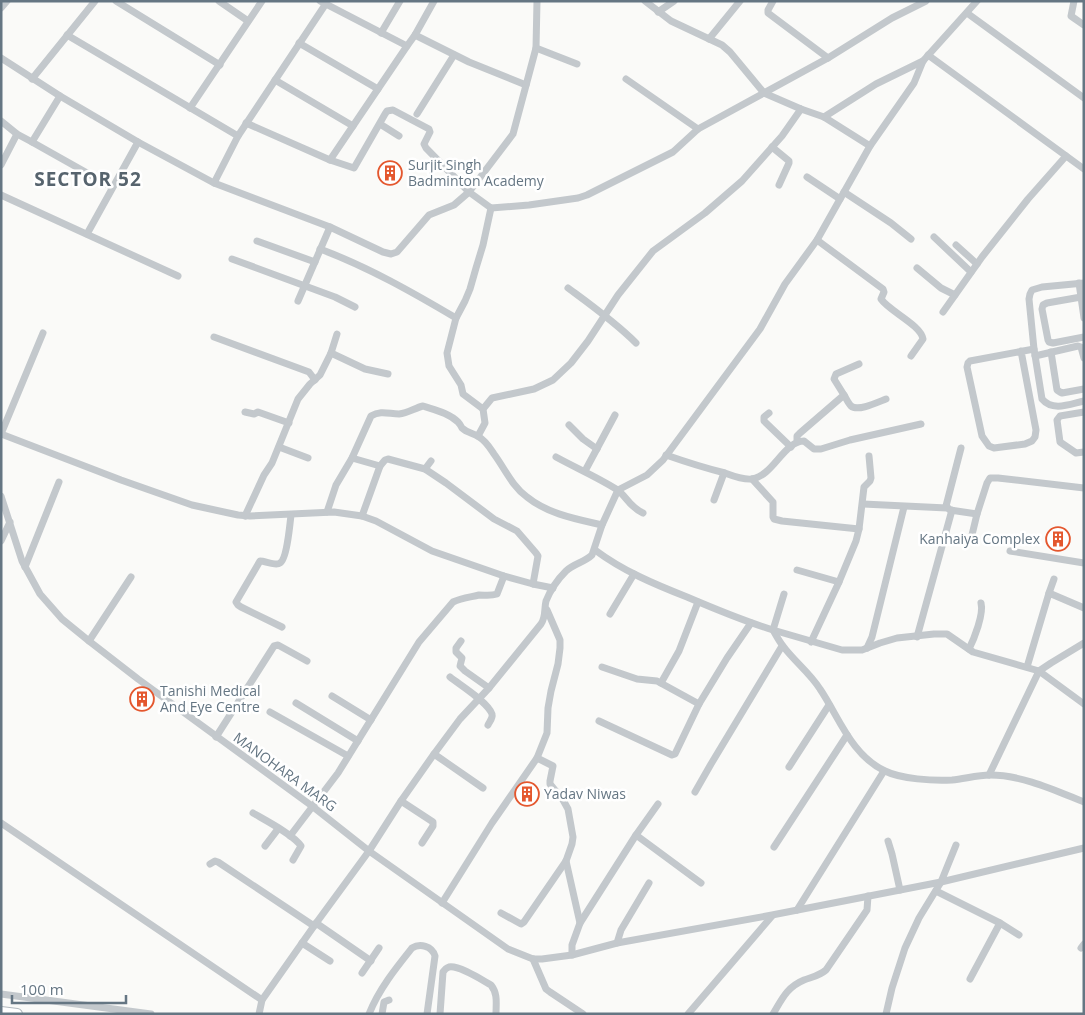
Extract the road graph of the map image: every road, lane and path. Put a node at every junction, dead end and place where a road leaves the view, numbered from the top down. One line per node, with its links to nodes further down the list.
1 (7, 1): 17 (street)
2 (94, 1): 23 (street)
3 (116, 1): 34 (street)
4 (219, 1): 20 (street)
5 (262, 1): 20 (street)
6 (400, 1): 22 (street)
7 (434, 1): 24 (street)
8 (537, 1): 28 (street)
9 (645, 1): 18 (street)
10 (674, 1): 18 (street)
11 (740, 1): 25 (street)
12 (773, 1): 31 (street)
13 (926, 1): 31 (street)
14 (977, 1): 19 (street)
15 (1074, 1): 21 (street)
16 (323, 3): 22 (street); 26 (street)
17 (1, 8)
18 (658, 12): 25 (street)
19 (967, 13): 32 (street); 42 (street)
20 (248, 21): 34 (street)
21 (1084, 25)
22 (381, 33): 27 (street)
23 (67, 35): 35 (street); 43 (street)
24 (415, 35): 27 (street); 29 (street)
25 (710, 39): 40 (street)
26 (299, 43): 37 (street); 39 (street)
27 (406, 46): 39 (street)
28 (536, 48): 33 (street); 38 (street)
29 (454, 54): 38 (street); 45 (street)
30 (1, 58): 35 (street)
31 (828, 58): 40 (street)
32 (926, 58): 46 (street); 58 (street); 59 (street)
33 (577, 64)
34 (220, 65): 43 (street)
35 (32, 79): 41 (street)
36 (626, 79): 51 (street)
37 (275, 80): 48 (street); 50 (street)
38 (526, 85): 67 (street)
39 (378, 89): 50 (street)
40 (764, 93): 44 (street); 51 (street)
41 (60, 96): 55 (street); 56 (street)
42 (1084, 98)
43 (190, 108): 53 (street)
44 (801, 109): 46 (street); 57 (street)
45 (417, 114)
46 (824, 117): 58 (street)
47 (1, 121): 52 (street)
48 (246, 123): 53 (street); 60 (street)
49 (380, 124): 54 (street); 60 (street); 67 (street)
50 (353, 126): 60 (street)
51 (698, 129): 70 (street)
52 (17, 134): 55 (street); 61 (street)
53 (238, 136): 64 (street)
54 (399, 136)
55 (32, 142): 66 (street)
56 (138, 142): 64 (street); 66 (street)
57 (772, 146): 65 (street); 93 (street)
58 (870, 146): 69 (street)
59 (1066, 156): 62 (street); 81 (street)
60 (330, 160)
61 (1, 165)
62 (1084, 169)
63 (807, 177): 69 (street)
64 (214, 182): 71 (street)
65 (779, 185)
66 (112, 188): 72 (street)
67 (469, 192): 70 (street); 71 (street)
68 (1, 195): 72 (street)
69 (842, 195): 74 (street); 75 (street)
70 (491, 208): 94 (street)
71 (330, 227): 78 (street)
72 (87, 234): 84 (street)
73 (934, 237): 83 (street)
74 (911, 239)
75 (817, 240): 105 (street); 131 (street)
76 (257, 241): 80 (street)
77 (956, 245): 81 (street)
78 (320, 249): 80 (street); 94 (street)
79 (232, 259): 86 (street)
80 (315, 262): 86 (street)
81 (977, 264): 83 (street)
82 (917, 268): 88 (street)
83 (971, 272): 88 (street)
84 (178, 276)
85 (1081, 283): 89 (street); 104 (street)
86 (304, 285): 90 (street); 91 (street)
87 (568, 288): 93 (street)
88 (955, 294): 92 (street)
89 (1081, 296): 95 (street); 99 (street)
90 (298, 301)
91 (355, 307)
92 (943, 312)
93 (605, 315): 100 (street); 115 (street)
94 (456, 318): 115 (street)
95 (1084, 318)
96 (42, 333): 123 (street)
97 (337, 334): 103 (street)
98 (214, 337): 110 (street)
99 (1084, 337)
100 (636, 343)
101 (1021, 351): 104 (street); 108 (street); 108 (street)
102 (1051, 352): 104 (street); 106 (street); 111 (street)
103 (331, 353): 109 (street); 110 (street)
104 (1035, 355): 108 (street); 114 (street)
105 (910, 356)
106 (1084, 358)
107 (859, 364): 112 (street)
108 (1024, 365)
109 (388, 374)
110 (315, 380): 120 (street)
111 (1084, 389)
112 (844, 395): 113 (street); 125 (street)
113 (886, 399)
114 (1084, 401)
115 (483, 409): 124 (street)
116 (245, 412): 120 (street)
117 (1084, 412): 130 (street)
118 (769, 413): 127 (street)
119 (615, 415): 129 (street)
120 (289, 422): 126 (street)
121 (921, 424): 125 (street)
122 (568, 425): 129 (street)
123 (1, 434): 154 (street)
124 (478, 436): 135 (street); 157 (street)
125 (797, 442): 127 (street)
126 (279, 447): 134 (street); 154 (street)
127 (790, 447): 141 (street)
128 (961, 448): 149 (street)
129 (597, 449): 139 (street)
130 (1084, 452)
131 (666, 455): 140 (street); 144 (street)
132 (869, 456): 147 (street)
133 (556, 457): 139 (street)
134 (308, 458)
135 (352, 458): 137 (street); 150 (street)
136 (431, 461): 138 (street)
137 (380, 466): 138 (street); 155 (street)
138 (425, 469): 171 (street)
139 (585, 471): 144 (street)
140 (724, 473): 141 (street); 146 (street)
141 (752, 479): 158 (street)
142 (59, 482): 164 (street)
143 (1084, 488): 152 (street)
144 (618, 490): 151 (street); 157 (street)
145 (1, 496): 156 (street, MANOHARA MARG)
146 (714, 500)
147 (862, 504): 148 (street); 158 (street)
148 (904, 507): 149 (street); 189 (street)
149 (950, 509): 152 (street); 183 (street)
150 (327, 512): 153 (street); 155 (street)
151 (643, 513)
152 (977, 514): 159 (street)
153 (291, 515): 154 (street); 181 (street)
154 (245, 516)
155 (362, 516): 167 (street)
156 (10, 522): 160 (street); 164 (street, MANOHARA MARG)
157 (602, 525): 161 (street)
158 (859, 529): 170 (street)
159 (971, 539)
160 (1, 541)
161 (595, 550): 166 (street); 172 (street)
162 (1010, 551): 163 (street)
163 (1084, 562)
164 (25, 567): 184 (street, MANOHARA MARG)
165 (798, 570): 170 (street)
166 (634, 574): 175 (street); 179 (street)
167 (504, 576): 171 (street); 205 (street)
168 (131, 577): 184 (street)
169 (1054, 579): 173 (street)
170 (839, 582): 186 (street)
171 (533, 584): 172 (street)
172 (553, 588): 177 (street)
173 (1049, 593): 178 (street); 193 (street)
174 (784, 594): 182 (street)
175 (698, 602): 180 (street); 196 (street)
176 (981, 603): 190 (street)
177 (546, 607): 197 (street); 213 (street)
178 (1084, 608)
179 (610, 614)
180 (751, 623): 182 (street); 201 (street)
181 (282, 627)
182 (773, 630): 186 (street); 188 (street)
183 (916, 637): 189 (street); 190 (street)
184 (89, 641): 209 (street, MANOHARA MARG)
185 (461, 641): 197 (street)
186 (811, 642): 189 (street)
187 (1084, 643): 194 (street)
188 (782, 646): 203 (street); 218 (street)
189 (867, 648)
190 (969, 650): 193 (street)
191 (307, 661): 209 (street)
192 (602, 667): 196 (street)
193 (1027, 667): 194 (street)
194 (1039, 671): 202 (street); 216 (street)
195 (450, 677): 199 (street)
196 (661, 683): 201 (street)
197 (489, 688): 199 (street)
198 (332, 696): 205 (street)
199 (478, 699): 207 (street); 211 (street)
200 (296, 703): 210 (street)
201 (699, 704): 206 (street)
202 (1084, 704)
203 (829, 705): 208 (street); 214 (street)
204 (270, 712): 212 (street)
205 (371, 720): 210 (street)
206 (599, 721)
207 (488, 725)
208 (847, 735): 215 (street); 232 (street)
209 (216, 737): 222 (street, MANOHARA MARG)
210 (358, 741): 212 (street)
211 (434, 754): 217 (street); 219 (street)
212 (348, 756): 222 (street)
213 (537, 758): 236 (street); 244 (street)
214 (789, 767)
215 (884, 771): 216 (street); 245 (street)
216 (989, 775): 220 (street)
217 (483, 788)
218 (696, 792)
219 (401, 801): 229 (street); 234 (street)
220 (1084, 802)
221 (658, 804): 227 (street)
222 (312, 806): 226 (street); 234 (street, MANOHARA MARG)
223 (253, 813): 225 (street)
224 (1, 824): 262 (street)
225 (278, 829): 226 (street); 231 (street)
226 (290, 836): 235 (street)
227 (636, 836): 240 (street); 248 (street)
228 (888, 840): 241 (street)
229 (422, 843)
230 (956, 845): 238 (street)
231 (265, 846)
232 (774, 848)
233 (1084, 848): 238 (street, MANOHARA MARG)
234 (369, 851): 244 (street, MANOHARA MARG); 250 (street)
235 (293, 860)
236 (566, 861): 246 (street); 248 (street)
237 (210, 864): 250 (street)
238 (941, 882): 241 (street, MANOHARA MARG); 242 (street)
239 (649, 883): 253 (street)
240 (701, 883)
241 (900, 890): 243 (street, MANOHARA MARG)
242 (936, 891): 249 (street); 276 (street)
243 (868, 896): 245 (street, MANOHARA MARG); 275 (street)
244 (442, 903): 256 (street, MANOHARA MARG)
245 (797, 910): 247 (street, MANOHARA MARG)
246 (501, 914)
247 (772, 915): 253 (street, MANOHARA MARG); 274 (street)
248 (580, 923): 255 (street)
249 (1000, 923): 251 (street); 260 (street)
250 (315, 924): 252 (street); 258 (street)
251 (1019, 935)
252 (302, 943): 257 (street); 262 (street)
253 (617, 944): 255 (street, MANOHARA MARG)
254 (379, 948): 258 (street)
255 (572, 955): 256 (street, MANOHARA MARG)
256 (533, 959): 273 (street)
257 (330, 960)
258 (370, 961): 259 (street)
259 (362, 973)
260 (970, 979)
261 (1, 994): 266 (street)
262 (262, 1000): 267 (street)
263 (389, 1000): 269 (street)
264 (1, 1012): 265 (main road)
265 (17, 1014)
266 (151, 1014)
267 (260, 1014)
268 (369, 1014): 270 (street)
269 (382, 1014)
270 (427, 1014)
271 (440, 1014): 272 (street)
272 (496, 1014)
273 (583, 1014)
274 (688, 1014)
275 (773, 1014)
276 (886, 1014)

